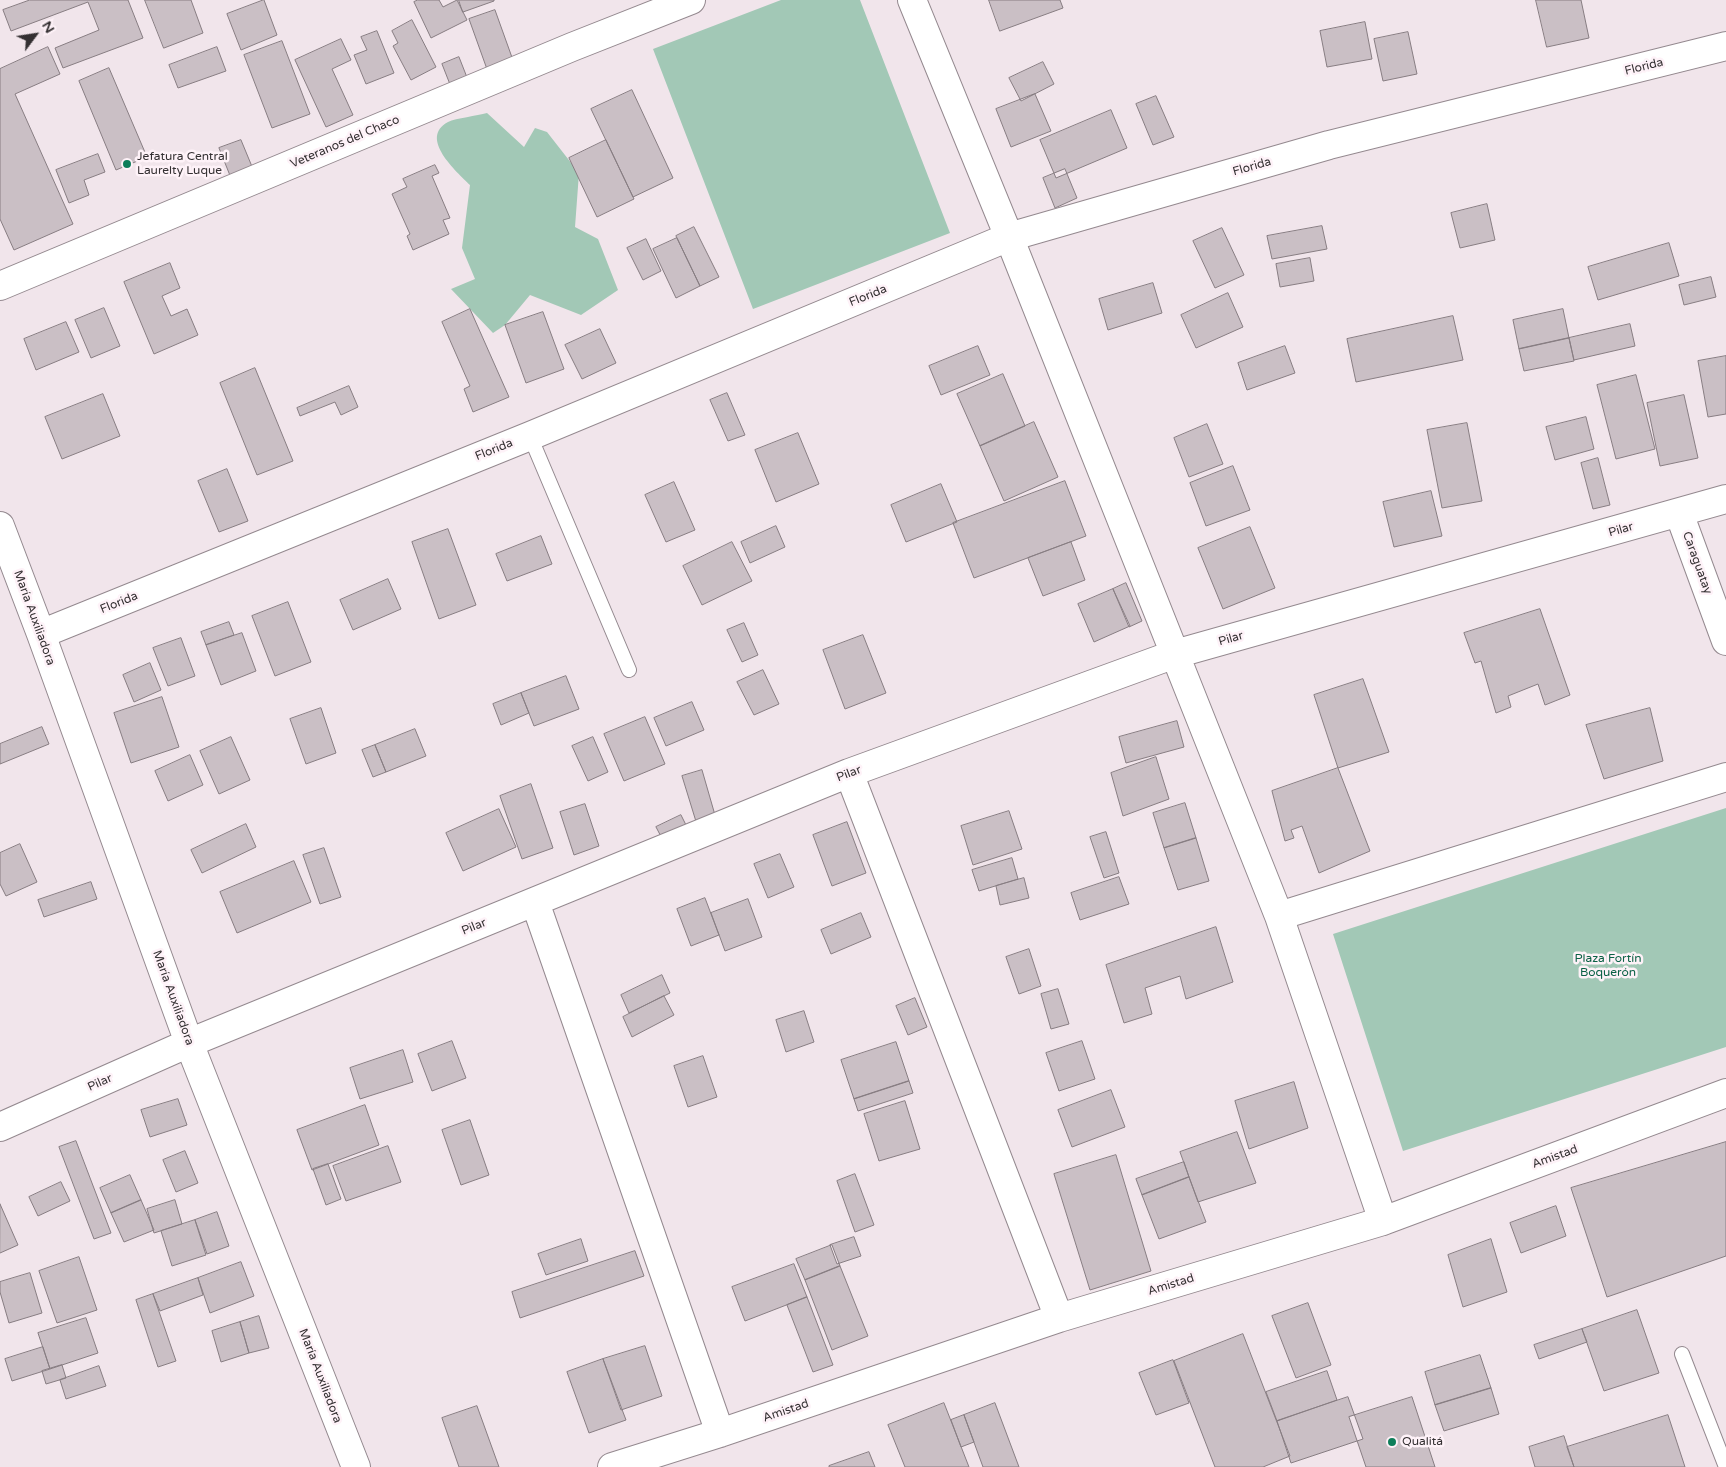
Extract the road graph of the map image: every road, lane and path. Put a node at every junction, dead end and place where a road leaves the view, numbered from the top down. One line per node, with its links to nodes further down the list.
1 (691, 0): 5 (street, Veteranos del Chaco)
2 (912, 0): 4 (street)
3 (1726, 46): 4 (street, Florida)
4 (1009, 237): 6 (street, Florida); 12 (street)
5 (0, 286)
6 (530, 436): 10 (street, Florida); 13 (lane)
7 (1726, 499): 8 (street, Pilar)
8 (1679, 513): 11 (street, Caraguatay); 12 (street, Pilar)
9 (0, 526): 10 (street, María Auxiliadora)
10 (41, 634): 18 (street, María Auxiliadora)
11 (1726, 641)
12 (1175, 654): 14 (street, Pilar); 17 (street)
13 (629, 670)
14 (849, 773): 16 (street, Pilar); 22 (street)
15 (1726, 777): 17 (street)
16 (535, 902): 18 (street, Pilar); 24 (street)
17 (1279, 916): 21 (street)
18 (189, 1043): 20 (street, Pilar); 25 (street, María Auxiliadora)
19 (1726, 1093): 21 (street, Amistad)
20 (0, 1127)
21 (1383, 1221): 22 (street, Amistad)
22 (1059, 1318): 24 (street, Amistad)
23 (1682, 1354): 27 (lane)
24 (720, 1433): 26 (street, Amistad)
25 (356, 1467)
26 (612, 1467)
27 (1726, 1467)

